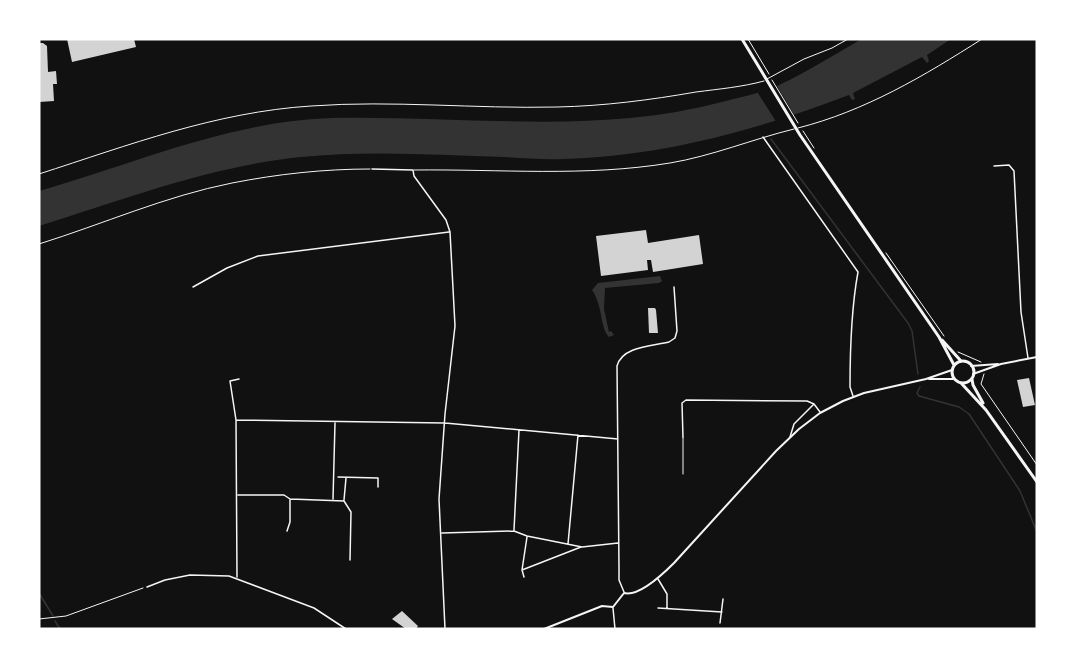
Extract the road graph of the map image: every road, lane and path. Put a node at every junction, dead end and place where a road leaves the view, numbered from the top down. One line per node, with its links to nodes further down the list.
1 (742, 39): 15 (main road)
2 (748, 39): 5 (path)
3 (848, 39): 10 (lane)
4 (982, 39): 6 (lane)
5 (805, 134)
6 (763, 137): 9 (lane); 31 (street)
7 (994, 166): 18 (street)
8 (372, 169): 9 (street); 12 (lane)
9 (413, 170): 11 (street)
10 (39, 174)
11 (450, 232): 13 (street); 37 (street)
12 (39, 244)
13 (193, 287)
14 (674, 287): 42 (street)
15 (939, 337): 20 (main road); 22 (main road)
16 (956, 351): 19 (path)
17 (1037, 357): 18 (street)
18 (1028, 359): 21 (street)
19 (981, 360)
20 (961, 361): 22 (main road); 23 (main road)
21 (1001, 364): 23 (street); 26 (street)
22 (954, 365): 24 (main road)
23 (971, 366): 26 (main road)
24 (952, 370): 28 (street); 29 (main road)
25 (984, 374): 43 (path)
26 (972, 376): 30 (main road); 33 (main road)
27 (239, 379): 35 (street)
28 (926, 379): 29 (street); 31 (street)
29 (954, 379): 30 (main road)
30 (961, 383): 33 (main road)
31 (853, 396): 34 (street)
32 (814, 404): 34 (street); 40 (street); 41 (street)
33 (986, 410): 47 (main road)
34 (820, 413): 41 (street)
35 (236, 420): 36 (street); 49 (street)
36 (335, 422): 37 (street); 51 (street)
37 (445, 423): 38 (street); 55 (street)
38 (519, 430): 39 (street); 54 (street)
39 (578, 435): 42 (street); 58 (street)
40 (683, 438): 44 (lane)
41 (790, 438): 64 (street)
42 (618, 439): 57 (street)
43 (1037, 465)
44 (683, 474)
45 (338, 477): 46 (street)
46 (346, 477): 48 (street); 52 (street)
47 (1037, 482)
48 (378, 487)
49 (237, 495): 50 (street); 63 (street)
50 (290, 500): 51 (street); 53 (street)
51 (333, 500): 52 (street)
52 (344, 501): 60 (street)
53 (287, 531)
54 (514, 531): 55 (street); 56 (street)
55 (441, 533): 75 (street)
56 (527, 536): 58 (street); 61 (street)
57 (618, 543): 59 (street); 66 (street)
58 (568, 545): 59 (street)
59 (582, 547): 61 (street)
60 (350, 560)
61 (522, 570): 62 (street)
62 (524, 577)
63 (237, 578): 65 (street); 74 (street)
64 (657, 578): 66 (street); 70 (street)
65 (147, 587): 72 (path)
66 (624, 593): 68 (street)
67 (723, 599): 71 (street)
68 (613, 607): 76 (street); 77 (street)
69 (658, 608): 70 (street)
70 (667, 608): 71 (street)
71 (722, 612): 73 (street)
72 (39, 619)
73 (720, 623)
74 (346, 629)
75 (445, 629)
76 (544, 629)
77 (615, 629)

